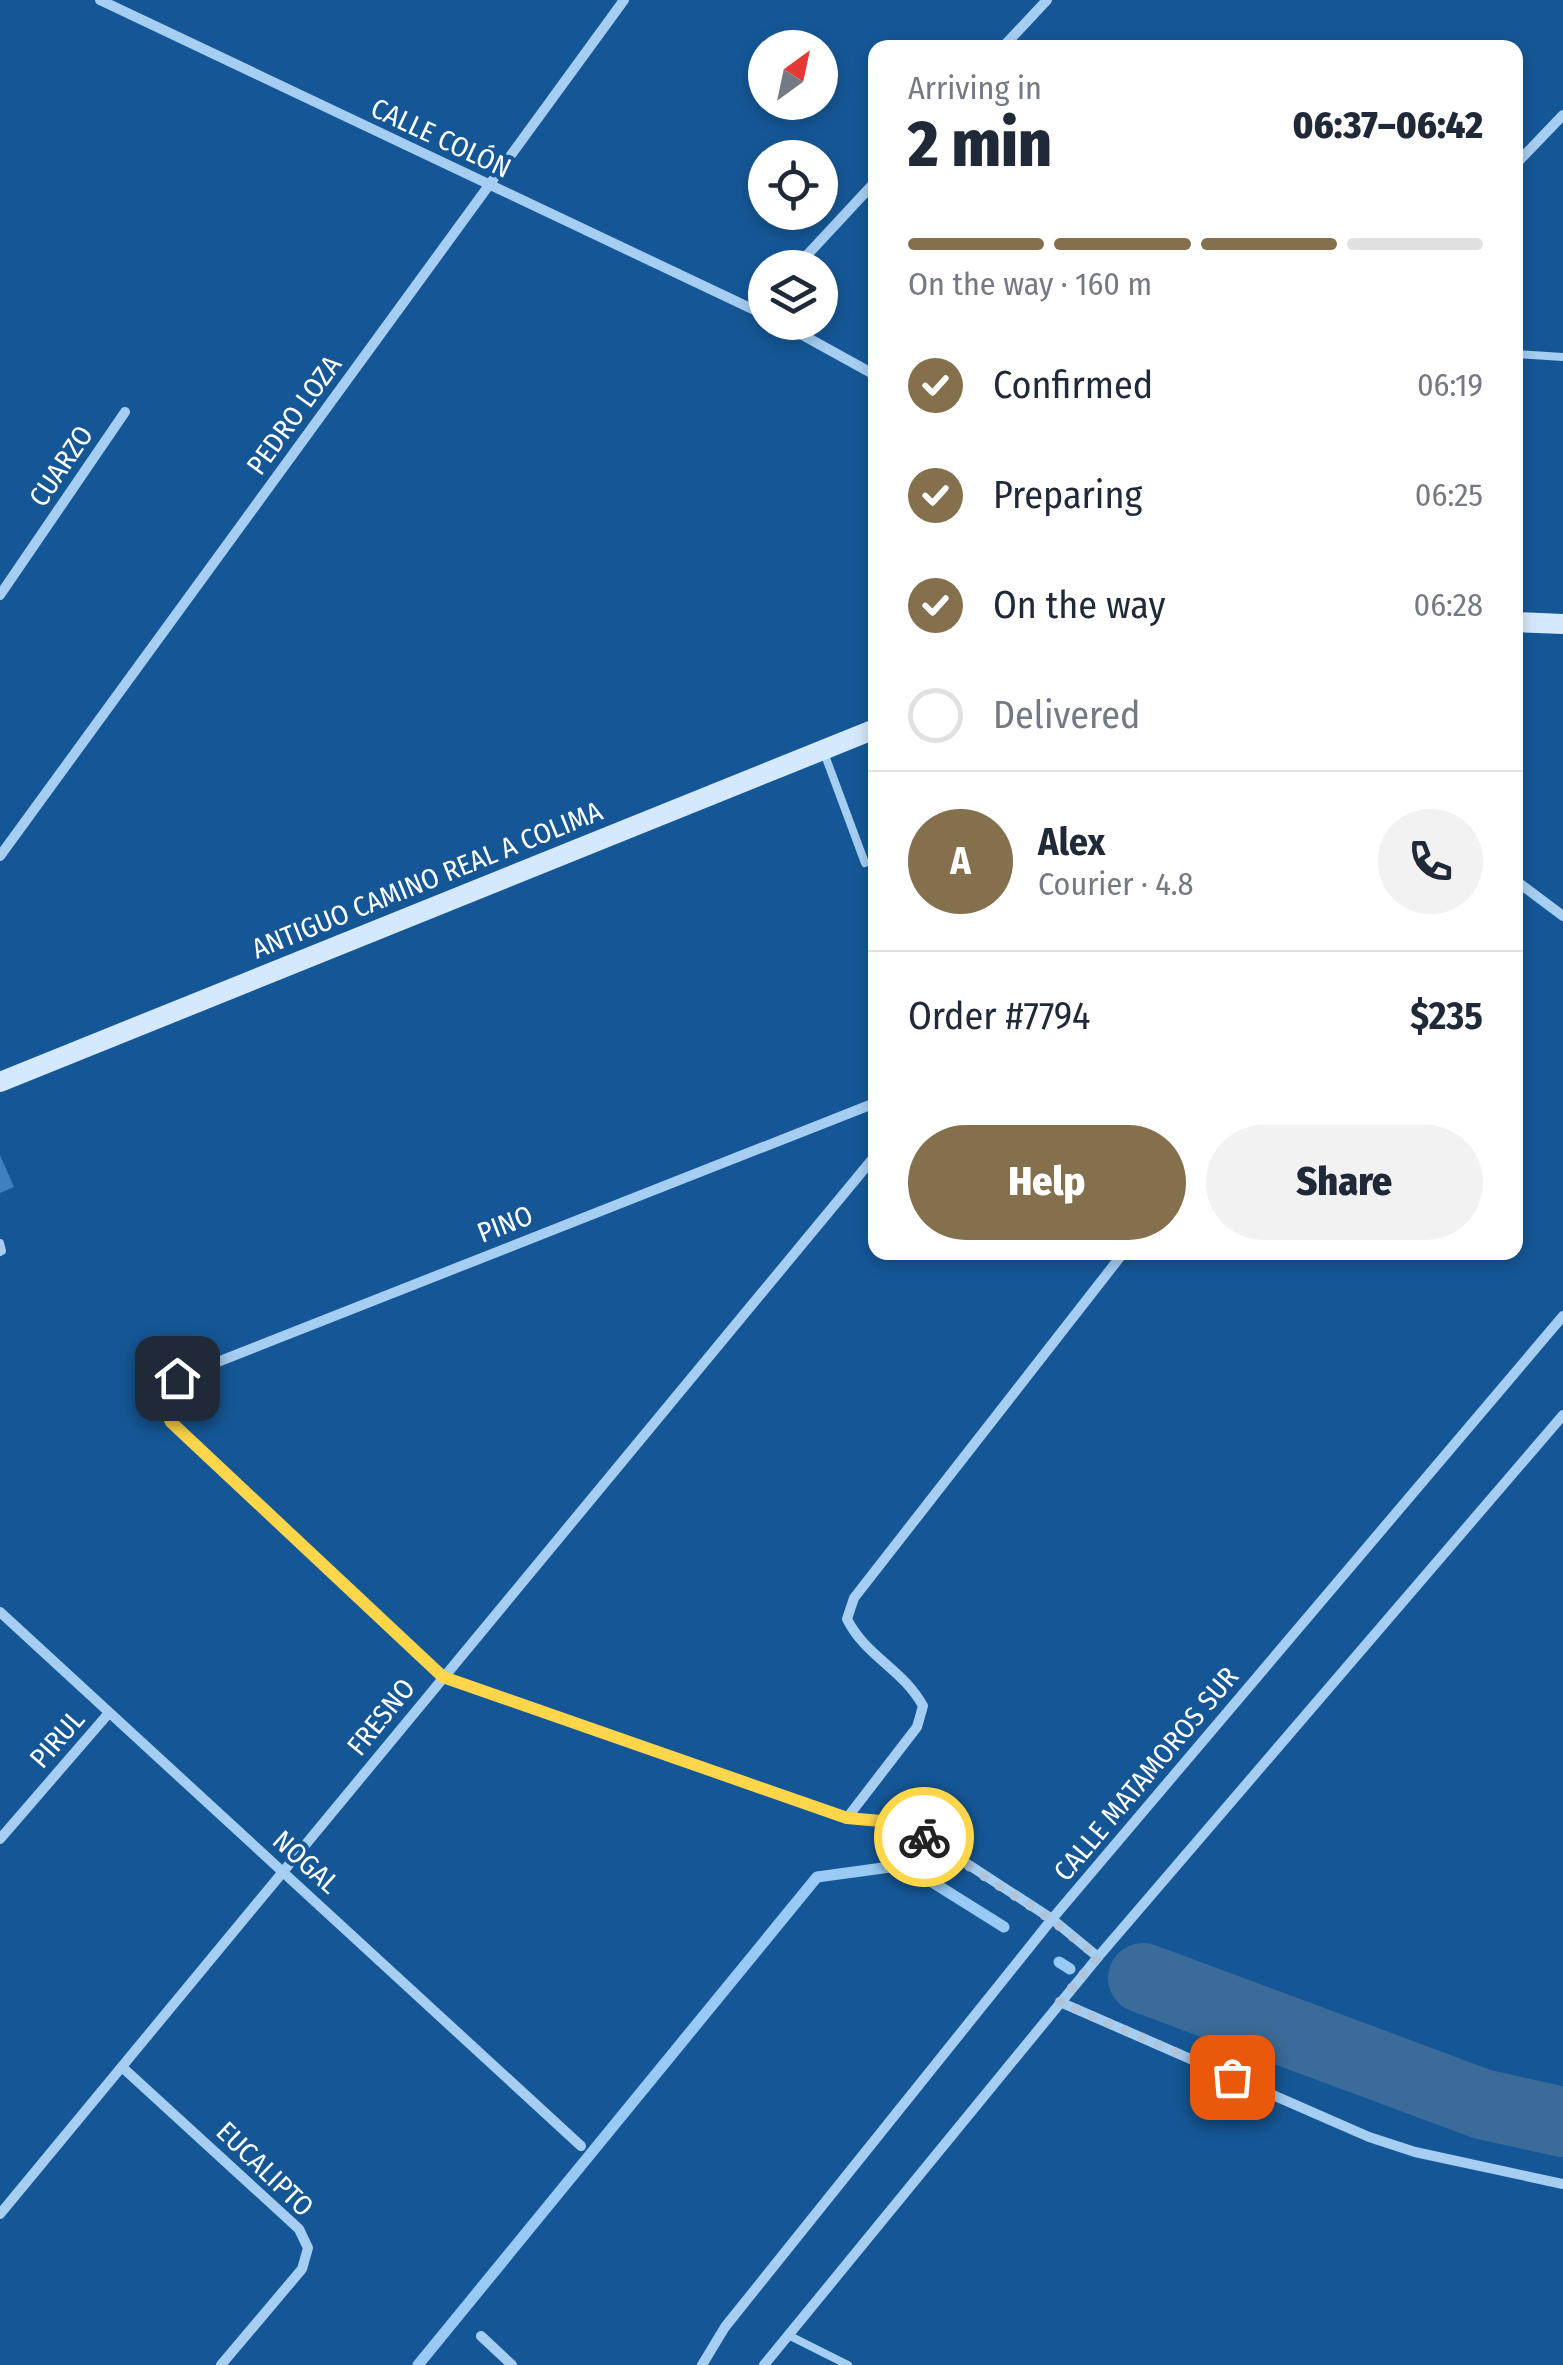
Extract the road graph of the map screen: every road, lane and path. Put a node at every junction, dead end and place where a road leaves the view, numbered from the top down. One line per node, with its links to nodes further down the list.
1 (100, 0): 7 (street, CALLE COLÓN)
2 (624, 0): 7 (street, PEDRO LOZA)
3 (1047, 0): 4 (street)
4 (1010, 40)
5 (1563, 115): 6 (street)
6 (1523, 156)
7 (489, 186): 10 (street, CALLE COLÓN); 21 (street, PEDRO LOZA)
8 (868, 190): 9 (street)
9 (812, 250)
10 (748, 306)
11 (812, 340): 14 (street)
12 (1523, 354): 13 (lane)
13 (1563, 357)
14 (868, 371)
15 (125, 412): 16 (street, CUARZO)
16 (0, 595)
17 (1523, 622): 18 (main road)
18 (1563, 624)
19 (868, 732): 20 (main road, ANTIGUO CAMINO REAL A COLIMA)
20 (823, 749): 22 (lane); 25 (main road, ANTIGUO CAMINO REAL A COLIMA)
21 (0, 856)
22 (865, 863)
23 (1523, 886): 24 (street)
24 (1563, 916)
25 (0, 1082)
26 (868, 1106): 34 (street, PINO)
27 (868, 1164): 34 (street, FRESNO)
28 (0, 1243): 29 (lane)
29 (0, 1252)
30 (1118, 1260): 36 (street)
31 (1563, 1316): 39 (street, CALLE MATAMOROS SUR)
32 (1563, 1416): 40 (street)
33 (0, 1612): 35 (street, NOGAL)
34 (443, 1677): 36 (street); 38 (street, FRESNO)
35 (108, 1714): 37 (street, PIRUL); 38 (street, NOGAL)
36 (847, 1818): 39 (street)
37 (0, 1839)
38 (283, 1871): 42 (street, FRESNO); 43 (street, NOGAL)
39 (1052, 1920): 40 (street); 50 (street, CALLE MATAMOROS SUR)
40 (1098, 1957): 41 (street)
41 (1060, 2002): 44 (street); 47 (street)
42 (122, 2067): 45 (street, FRESNO); 48 (street, EUCALIPTO)
43 (581, 2146)
44 (1563, 2184)
45 (0, 2214)
46 (480, 2336): 49 (street)
47 (788, 2336): 51 (street); 52 (lane)
48 (222, 2365)
49 (512, 2365)
50 (702, 2365)
51 (764, 2365)
52 (848, 2365)

